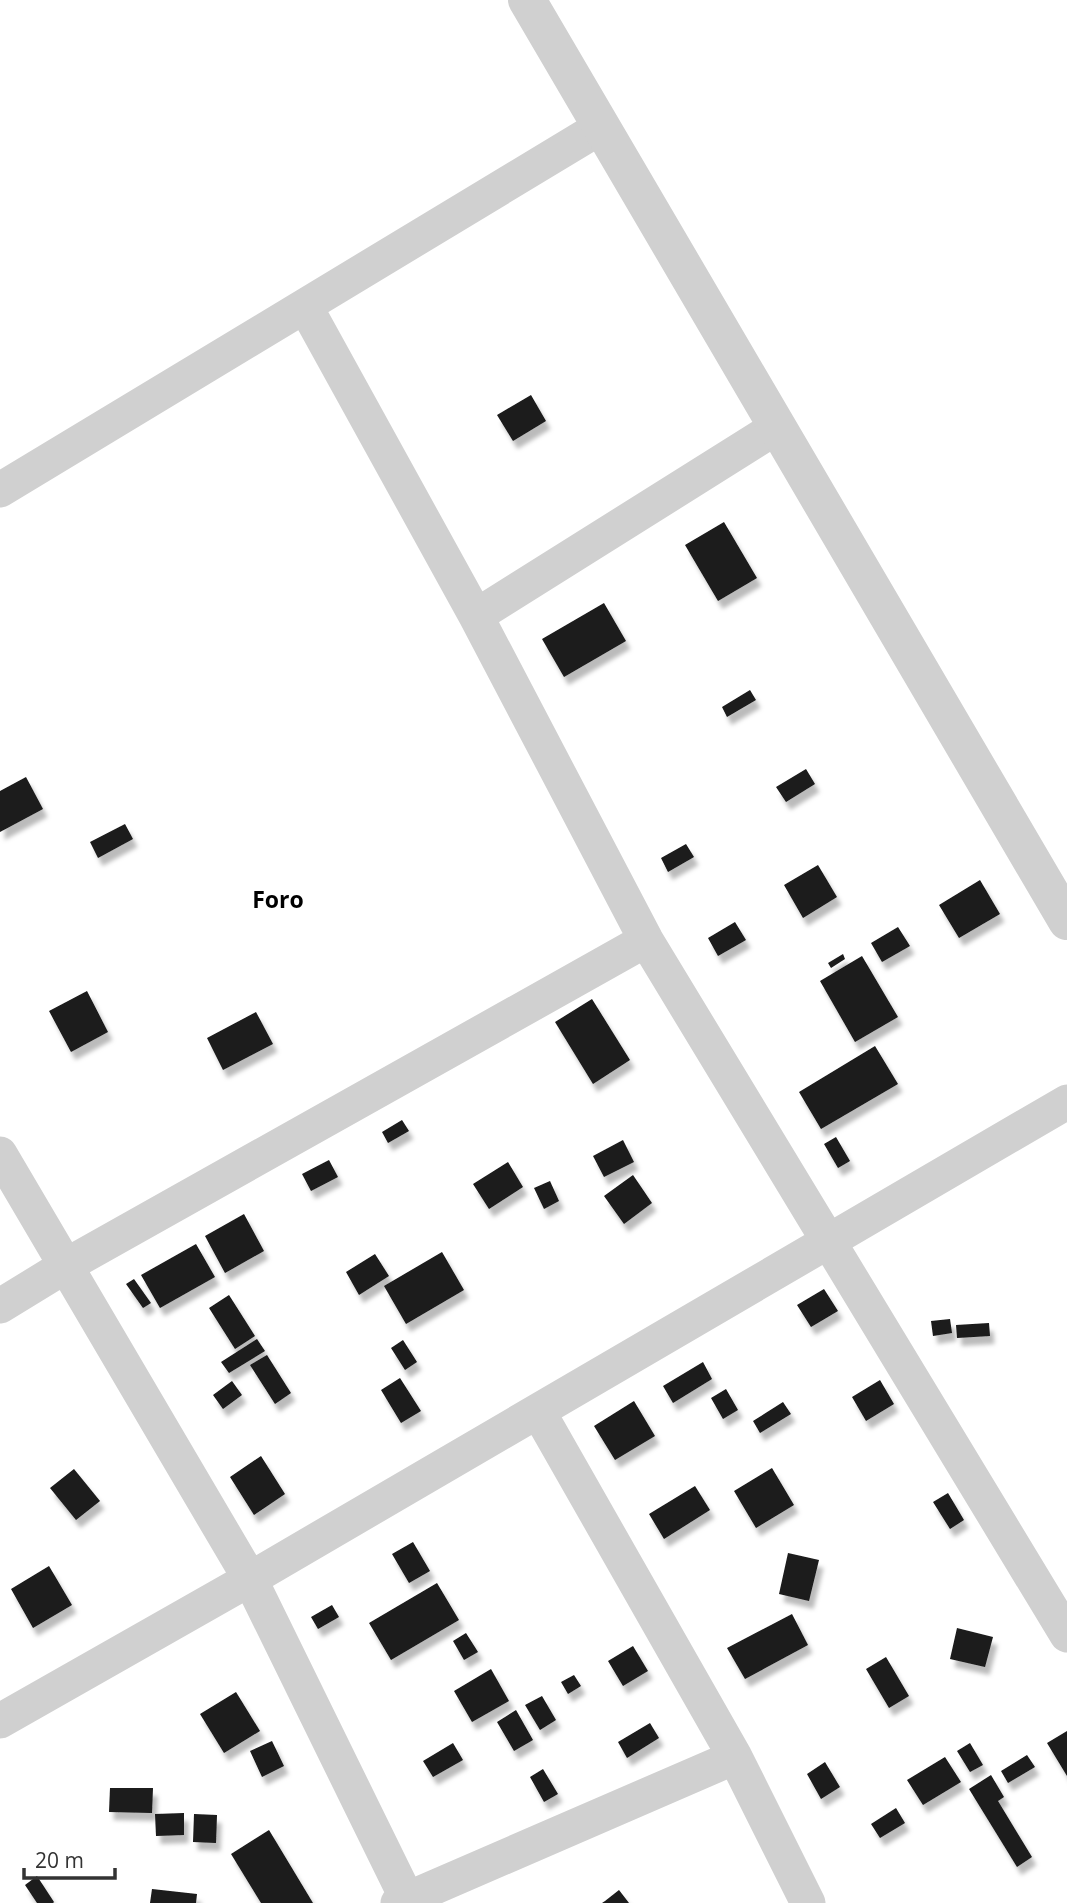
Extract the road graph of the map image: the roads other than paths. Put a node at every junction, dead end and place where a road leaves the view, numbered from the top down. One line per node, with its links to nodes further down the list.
1 (527, 0): 2 (street)
2 (601, 127): 3 (street); 4 (street)
3 (304, 306): 5 (street); 6 (street)
4 (777, 427): 6 (street); 7 (street)
5 (0, 490)
6 (476, 616): 8 (street)
7 (1067, 921)
8 (646, 940): 11 (street); 12 (street)
9 (1067, 1102): 11 (street)
10 (0, 1154): 12 (street)
11 (828, 1242): 14 (street); 16 (street)
12 (67, 1265): 13 (street); 15 (street)
13 (0, 1306)
14 (538, 1411): 15 (street); 18 (street)
15 (250, 1579): 17 (street); 19 (street)
16 (1067, 1635)
17 (0, 1721)
18 (735, 1756): 19 (street); 20 (street)
19 (405, 1901)
20 (808, 1903)

